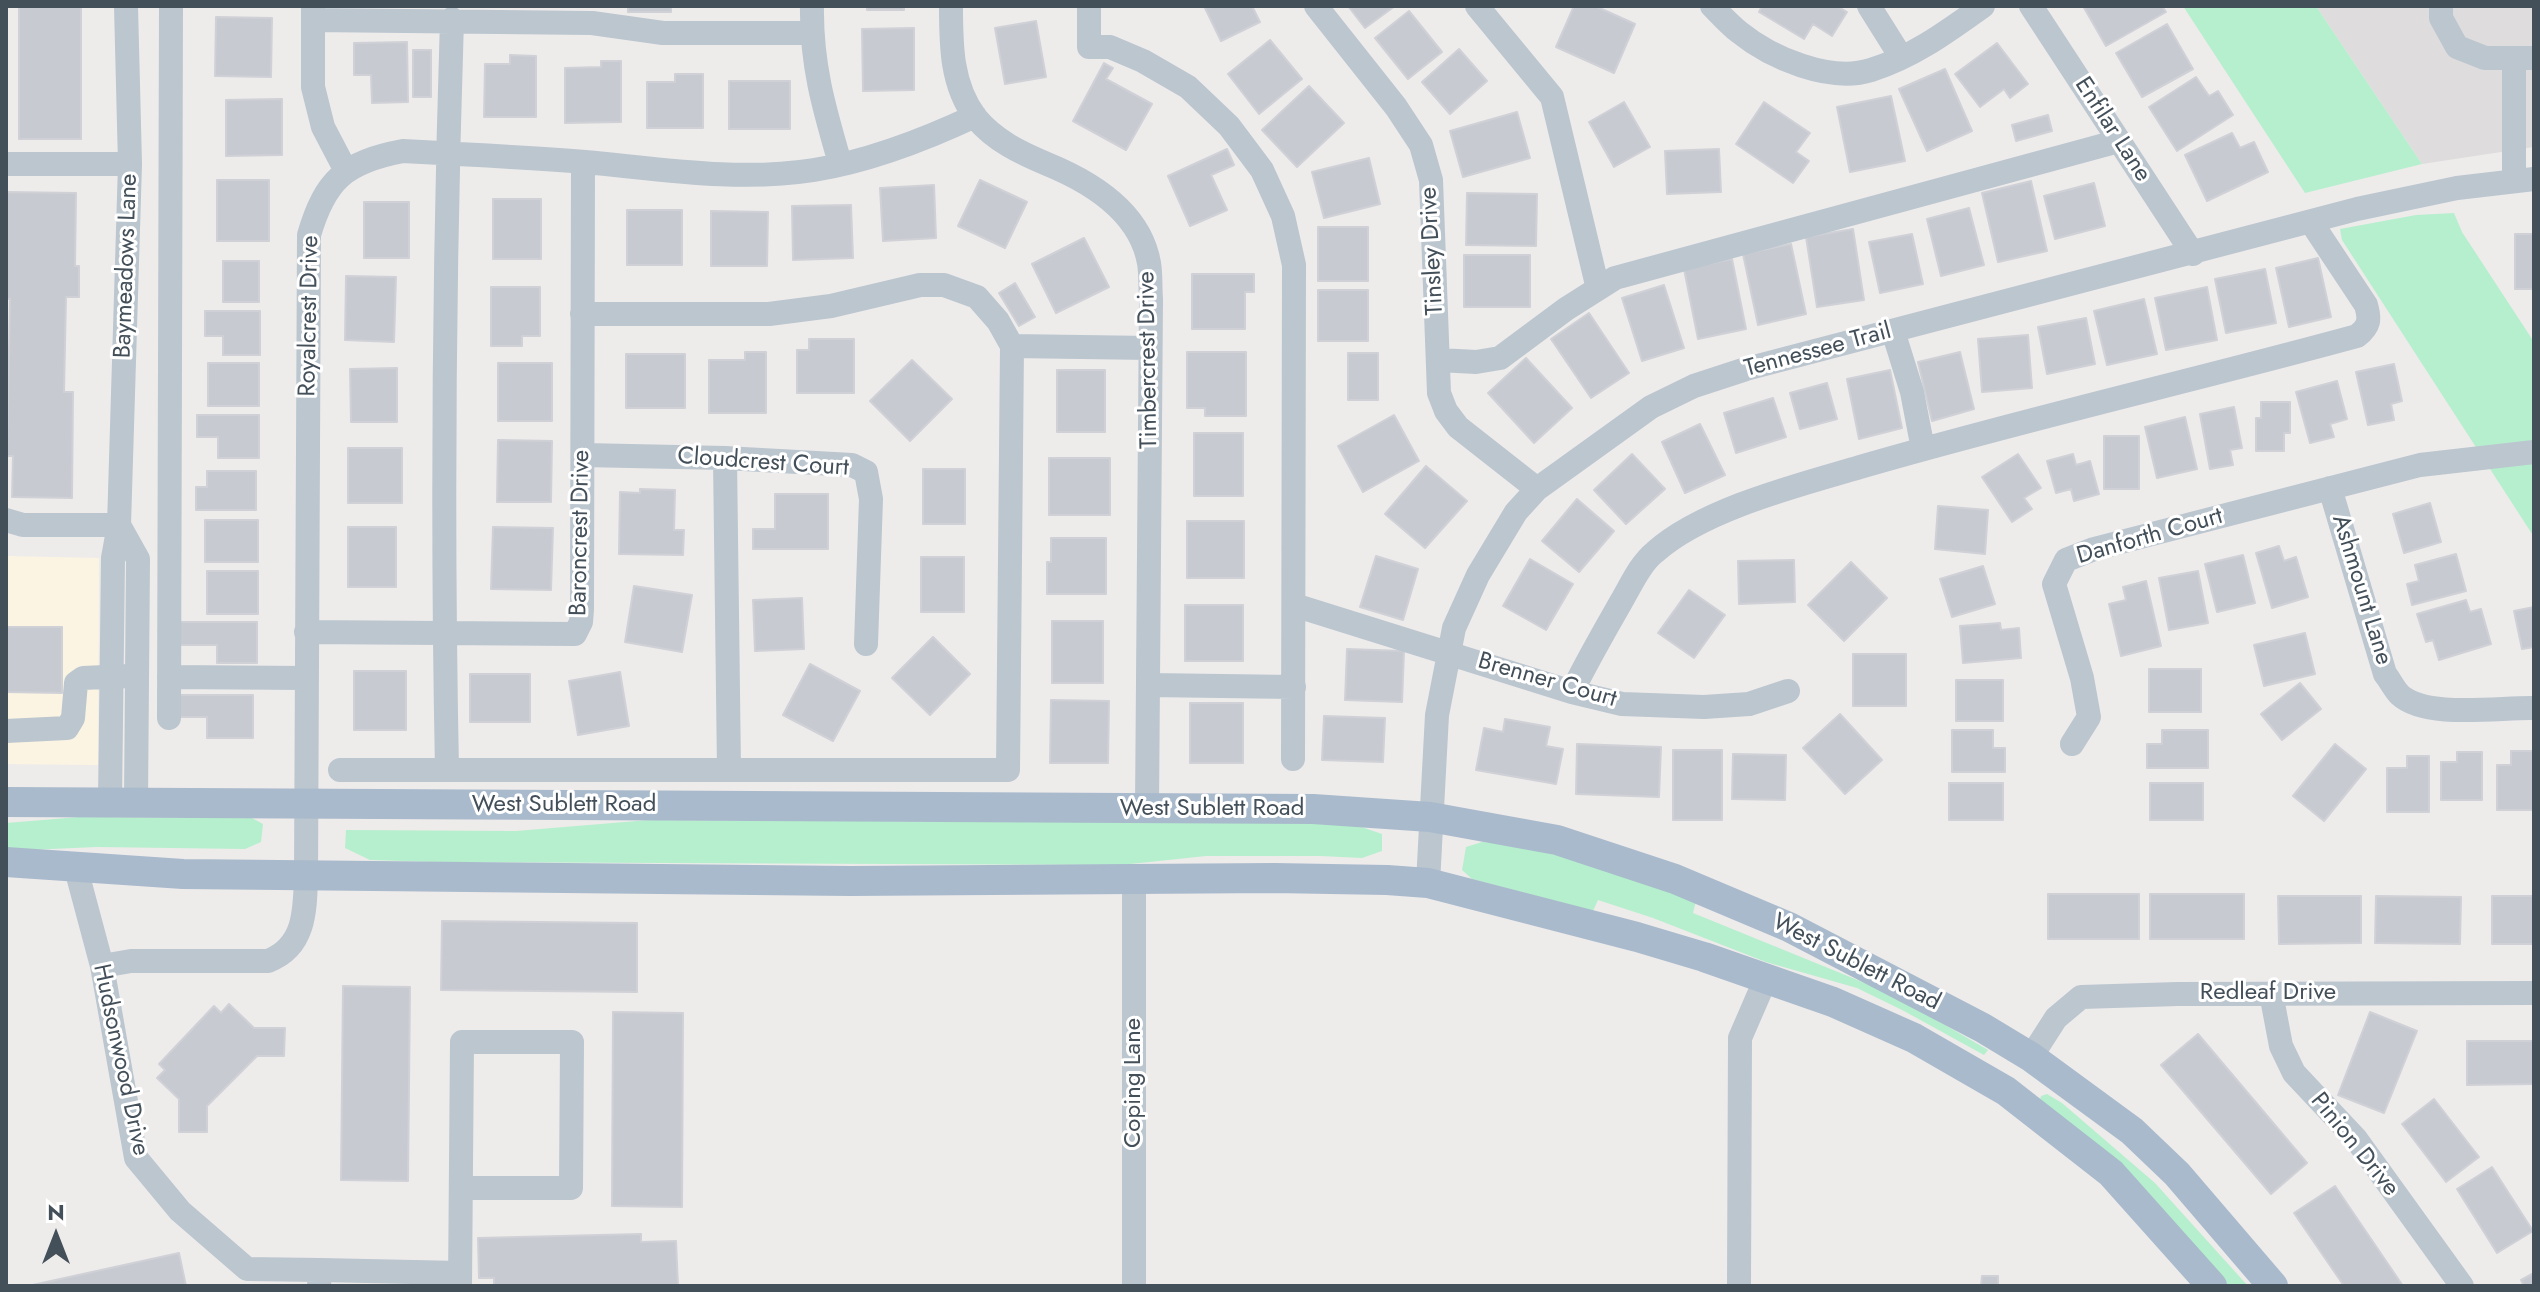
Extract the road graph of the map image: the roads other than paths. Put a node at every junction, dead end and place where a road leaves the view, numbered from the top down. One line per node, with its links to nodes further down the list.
1 (126, 6): 24 (street, Baymeadows Lane)
2 (171, 6): 50 (street)
3 (812, 6): 15 (street)
4 (951, 6): 18 (street, Timbercrest Drive)
5 (1089, 6): 43 (street)
6 (1316, 6): 34 (street, Tinsley Drive)
7 (1477, 6): 29 (street)
8 (1712, 6): 16 (street)
9 (1869, 6): 16 (street)
10 (1983, 6): 16 (street)
11 (2031, 6): 19 (street, Enfilar Lane)
12 (2441, 6): 17 (street)
13 (313, 13): 14 (street); 25 (street)
14 (452, 19): 15 (street); 20 (street)
15 (812, 33): 22 (street)
16 (1901, 57)
17 (2524, 58): 26 (street)
18 (975, 116): 22 (street, Royalcrest Drive); 33 (street, Timbercrest Drive)
19 (2119, 141): 28 (street, Enfilar Lane); 29 (street)
20 (448, 153): 21 (street, Royalcrest Drive); 25 (street, Royalcrest Drive); 45 (street)
21 (583, 162): 22 (street, Royalcrest Drive); 30 (street, Baroncrest Drive)
22 (840, 163)
23 (6, 164): 24 (street)
24 (130, 164): 42 (street, Baymeadows Lane)
25 (346, 171): 44 (street, Royalcrest Drive)
26 (2524, 180): 27 (street, Tennessee Trail)
27 (2311, 222): 28 (street, Tennessee Trail); 35 (street)
28 (2193, 254): 31 (street, Tennessee Trail)
29 (1598, 289): 34 (street)
30 (582, 314): 32 (street); 37 (street, Baroncrest Drive)
31 (1893, 331): 35 (street); 40 (street, Tennessee Trail)
32 (1012, 346): 33 (street); 63 (street)
33 (1150, 348): 52 (street, Timbercrest Drive)
34 (1439, 360): 40 (street, Tinsley Drive)
35 (1923, 449): 55 (street)
36 (2534, 452): 39 (street, Danforth Court)
37 (583, 455): 38 (street, Cloudcrest Court); 45 (street, Baroncrest Drive)
38 (725, 458): 46 (street, Cloudcrest Court); 63 (street)
39 (2330, 488): 56 (street, Ashmount Lane); 59 (street, Danforth Court)
40 (1537, 489): 47 (street, Tennessee Trail)
41 (6, 520): 42 (street)
42 (119, 525): 48 (street, Baymeadows Lane); 49 (street)
43 (1294, 605): 47 (street, Brenner Court); 53 (street)
44 (306, 632): 45 (street, Baroncrest Drive); 51 (street, Royalcrest Drive)
45 (445, 634): 62 (street)
46 (866, 644)
47 (1449, 653): 55 (street, Brenner Court); 68 (street, Tennessee Trail)
48 (111, 676): 49 (street); 58 (street); 65 (street, Baymeadows Lane)
49 (137, 676): 65 (street)
50 (169, 677): 51 (street); 57 (street)
51 (305, 678): 66 (street, Royalcrest Drive)
52 (1149, 685): 53 (street); 67 (street, Timbercrest Drive)
53 (1294, 687): 60 (street)
54 (1788, 691): 55 (street, Brenner Court)
55 (1572, 692)
56 (2534, 708)
57 (169, 718)
58 (6, 731)
59 (2072, 744)
60 (1293, 759)
61 (340, 770): 62 (street)
62 (447, 770): 63 (street)
63 (729, 770)
64 (6, 802): 65 (main road, West Sublett Road)
65 (123, 802): 66 (main road, West Sublett Road)
66 (305, 803): 67 (main road, West Sublett Road); 71 (street, Royalcrest Drive)
67 (1147, 808): 68 (main road, West Sublett Road)
68 (1430, 817): 73 (street, Tennessee Trail); 78 (main road, West Sublett Road)
69 (6, 862): 70 (main road, West Sublett Road)
70 (75, 865): 71 (main road, West Sublett Road); 74 (street, Hudsonwood Drive)
71 (306, 876): 72 (main road, West Sublett Road); 74 (street, Royalcrest Drive)
72 (1134, 880): 73 (main road, West Sublett Road); 84 (street, Coping Lane)
73 (1428, 883): 75 (main road, West Sublett Road)
74 (102, 966): 81 (street, Hudsonwood Drive)
75 (1766, 978): 79 (main road, West Sublett Road); 85 (street)
76 (2271, 993): 77 (street, Redleaf Drive); 78 (street, Redleaf Drive); 88 (street, Pinion Drive)
77 (2534, 993)
78 (2031, 1057): 79 (main road); 87 (main road, West Sublett Road)
79 (2006, 1091): 86 (main road, West Sublett Road)
80 (462, 1188): 80 (street); 83 (street)
81 (255, 1278): 82 (street, Hudsonwood Drive)
82 (320, 1278): 83 (street, Hudsonwood Drive)
83 (460, 1279)
84 (1134, 1286)
85 (1739, 1286)
86 (2212, 1286)
87 (2273, 1286)
88 (2462, 1286)

